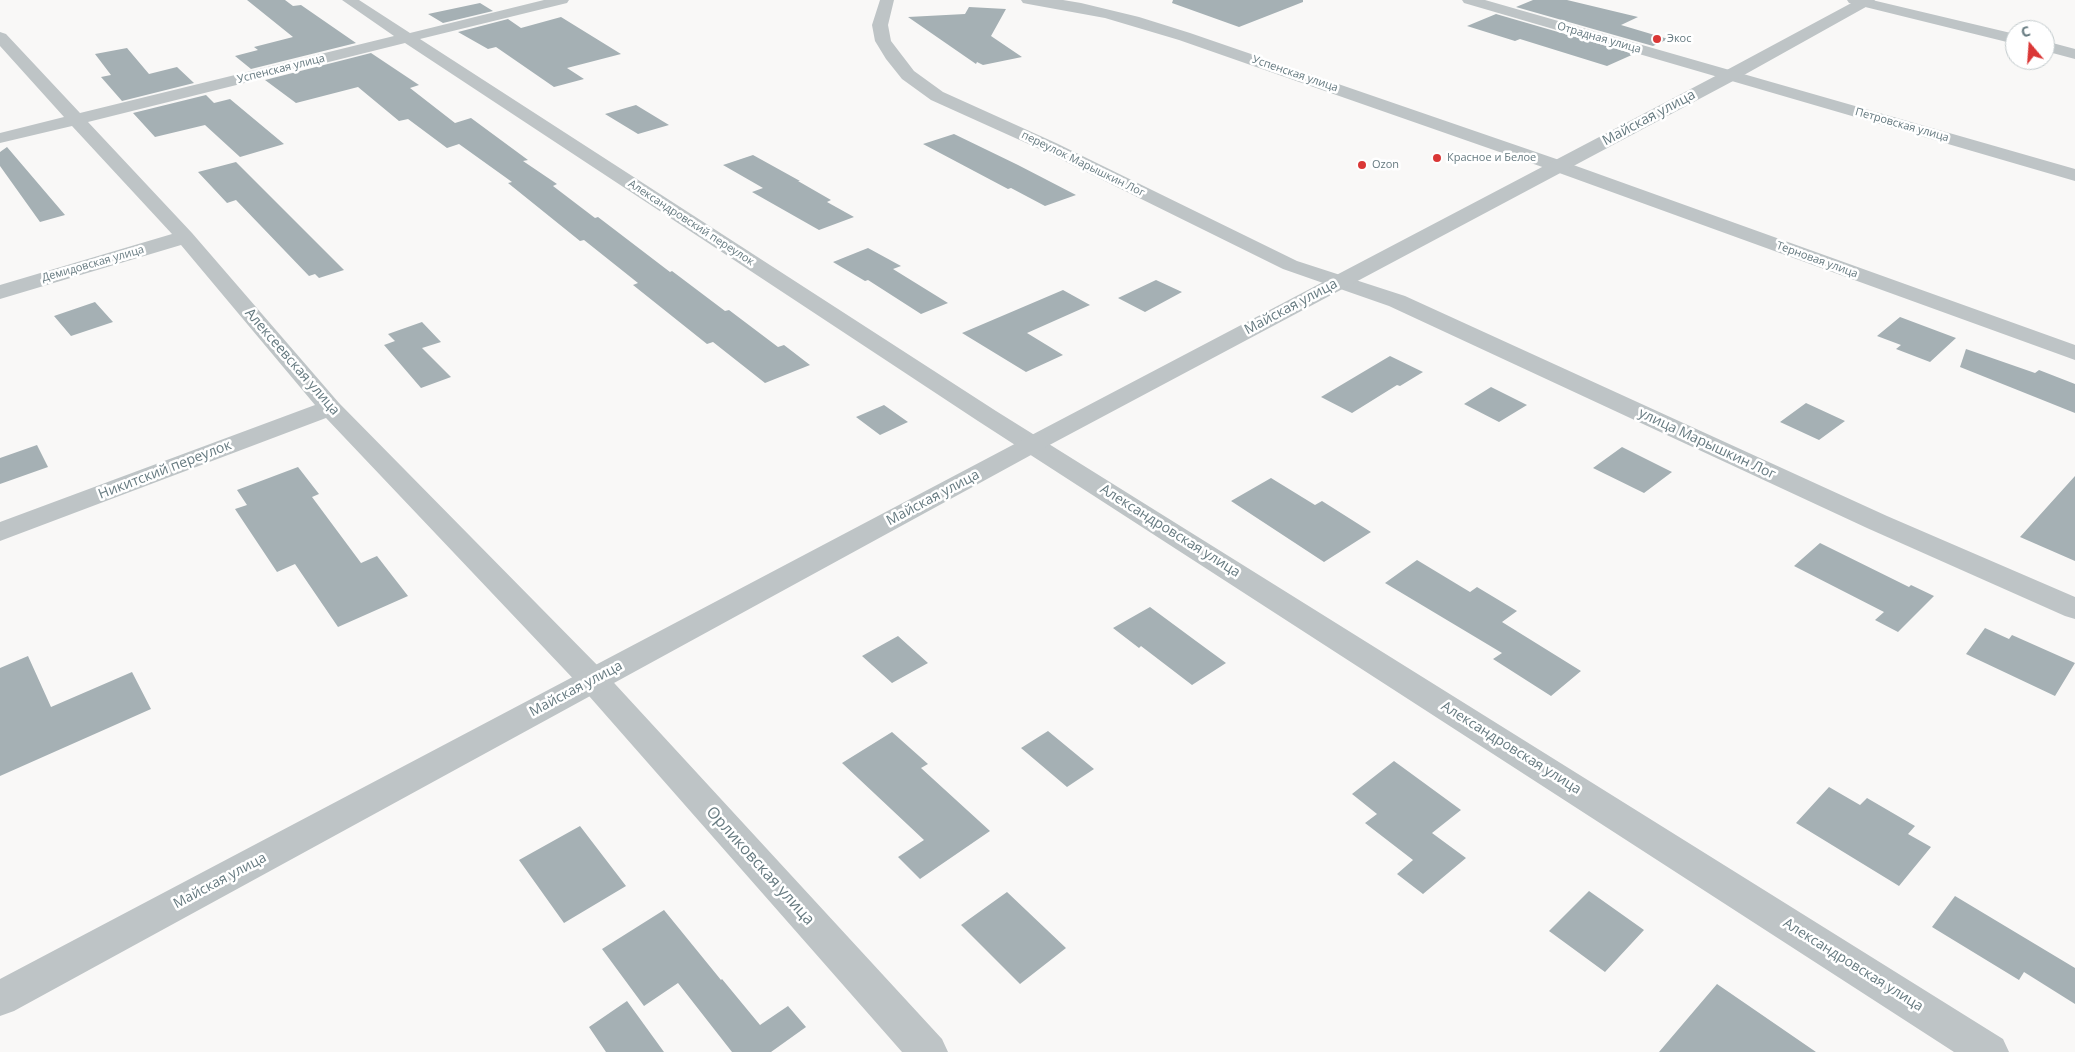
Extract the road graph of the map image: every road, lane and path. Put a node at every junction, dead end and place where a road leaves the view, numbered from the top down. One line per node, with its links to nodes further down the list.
1 (349, 0): 9 (street, Александровский переулок)
2 (562, 0): 9 (street, Успенская улица)
3 (887, 0): 18 (street, переулок Марышкин Лог)
4 (1028, 0): 15 (street, Успенская улица)
5 (1469, 0): 12 (street, Отрадная улица)
6 (1862, 1): 8 (street); 12 (street, Майская улица)
7 (0, 36): 13 (street, Алексеевская улица)
8 (2005, 37)
9 (407, 39): 13 (street, Успенская улица); 22 (street, Александровский переулок)
10 (2055, 49): 11 (street)
11 (2075, 54)
12 (1729, 76): 15 (street, Майская улица); 16 (street, Петровская улица)
13 (75, 120): 14 (street, Успенская улица); 17 (street, Алексеевская улица)
14 (0, 138)
15 (1558, 166): 18 (street, Майская улица); 20 (street, Терновая улица)
16 (2075, 175)
17 (185, 237): 19 (street, Демидовская улица); 21 (street, Алексеевская улица)
18 (1338, 282): 22 (street, Майская улица); 24 (street, улица Марышкин Лог)
19 (0, 292)
20 (2075, 353)
21 (330, 408): 23 (street, Никитский переулок); 25 (street, Алексеевская улица)
22 (1033, 444): 25 (street, Майская улица); 28 (street, Александровская улица)
23 (0, 532)
24 (2075, 609)
25 (593, 680): 26 (street, Майская улица); 27 (street, Орликовская улица)
26 (0, 999)
27 (928, 1052)
28 (1989, 1052)

